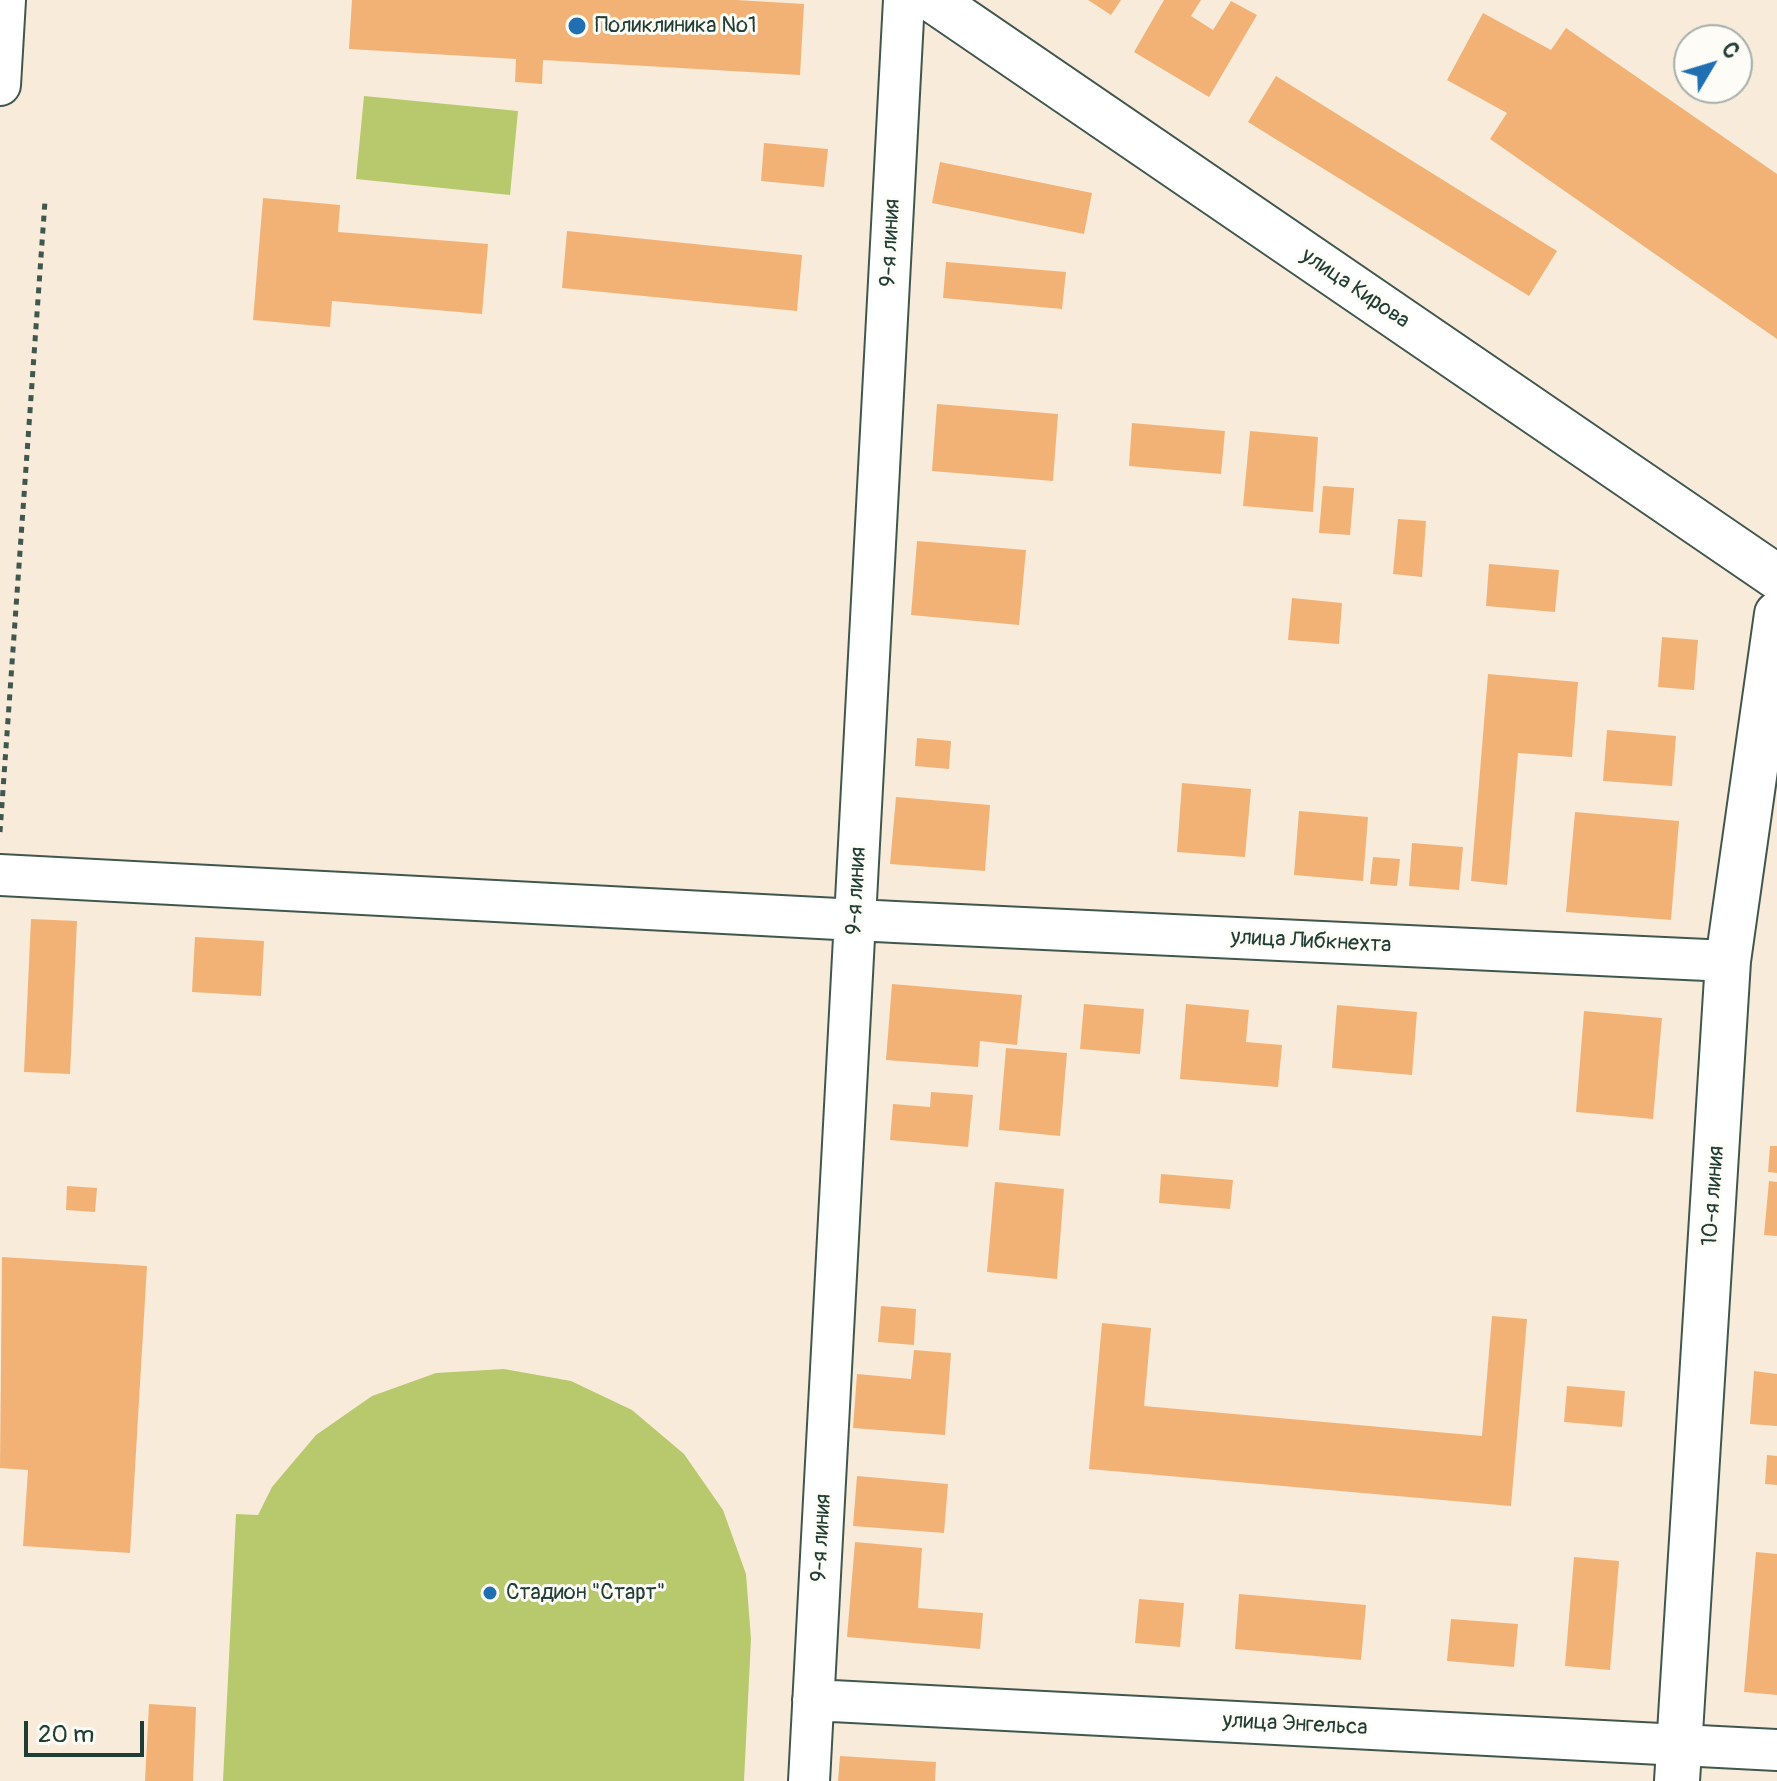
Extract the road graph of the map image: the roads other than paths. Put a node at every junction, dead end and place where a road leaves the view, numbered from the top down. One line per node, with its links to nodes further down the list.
1 (5, 0): 4 (street)
2 (904, 0): 8 (street, 9-я линия)
3 (933, 0): 5 (street, улица Кирова)
4 (0, 85)
5 (1777, 577)
6 (1777, 614): 9 (street, 10-я линия)
7 (0, 875): 8 (street, улица Либкнехта)
8 (855, 920): 9 (street, улица Либкнехта); 10 (street, 9-я линия)
9 (1728, 961): 12 (street, 10-я линия)
10 (813, 1700): 12 (street, улица Энгельса); 13 (street, 9-я линия)
11 (1777, 1750): 12 (street, улица Энгельса)
12 (1678, 1763)
13 (809, 1781)

